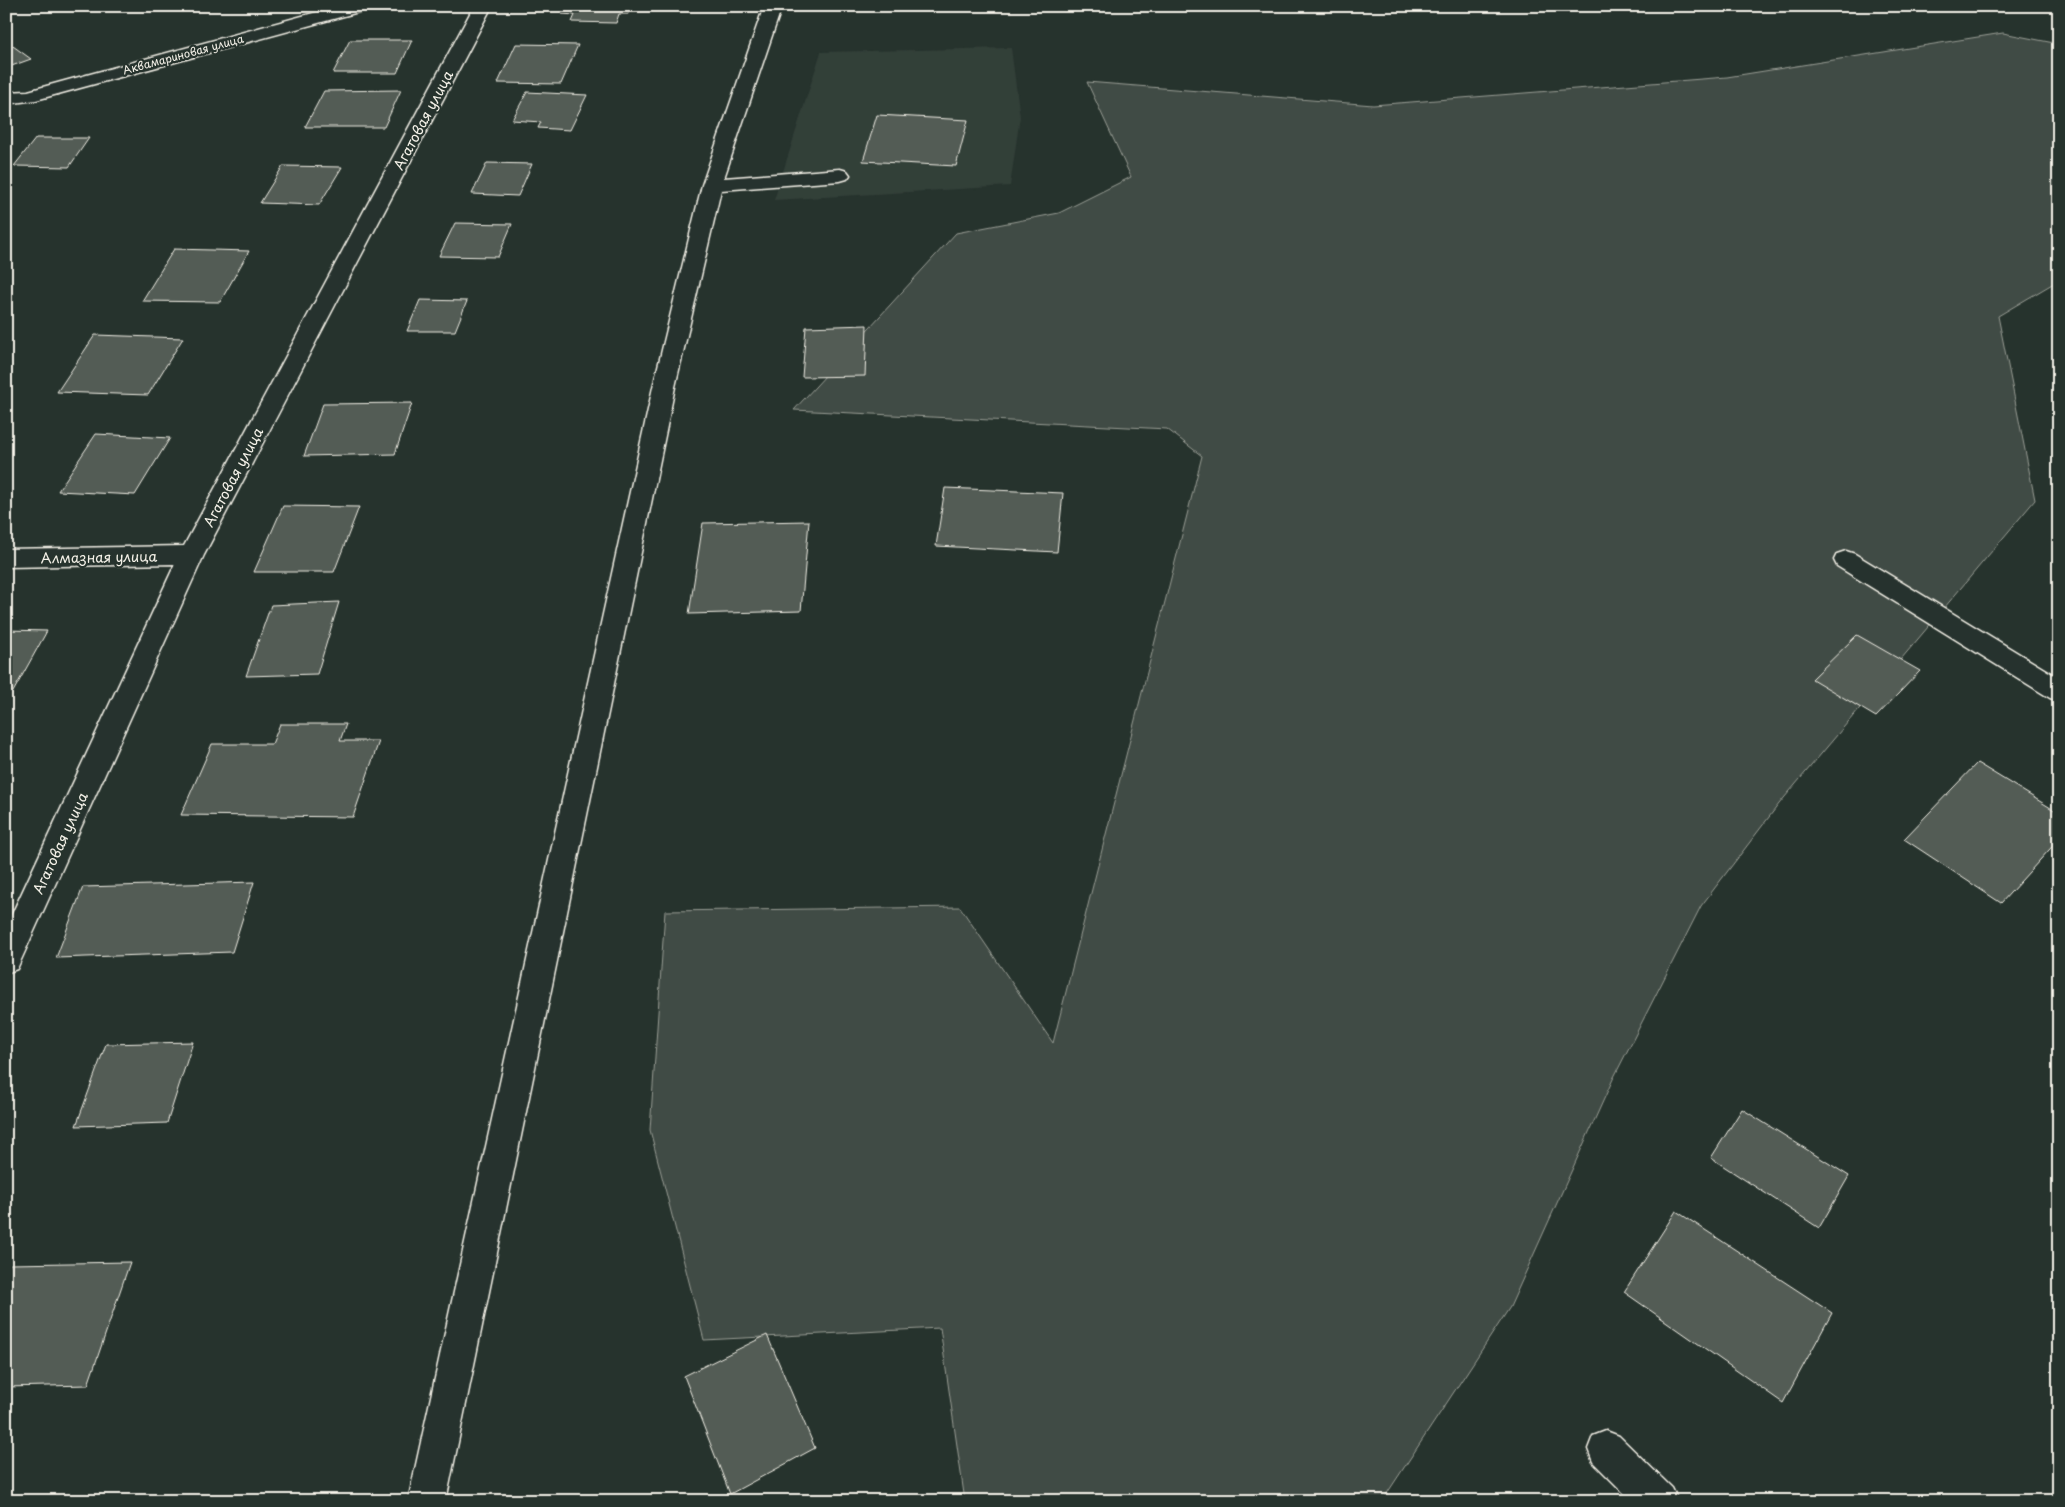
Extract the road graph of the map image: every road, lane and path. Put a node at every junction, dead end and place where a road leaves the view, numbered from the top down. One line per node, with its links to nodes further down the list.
1 (360, 6): 4 (street, Аквамариновая улица)
2 (483, 6): 7 (street, Агатовая улица)
3 (772, 6): 6 (street)
4 (6, 98)
5 (840, 175): 6 (street)
6 (712, 185): 13 (street)
7 (192, 555): 8 (street, Алмазная улица); 11 (street, Агатовая улица)
8 (6, 558)
9 (1846, 560): 10 (street)
10 (2059, 691)
11 (6, 960)
12 (1606, 1449): 14 (street)
13 (427, 1501)
14 (1658, 1501)

